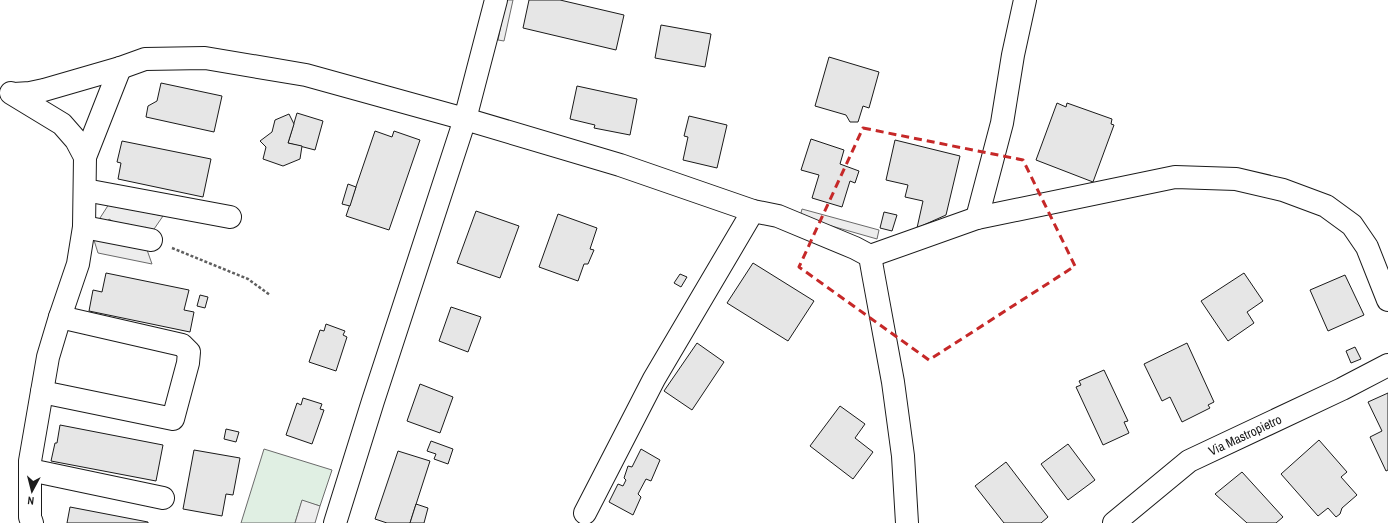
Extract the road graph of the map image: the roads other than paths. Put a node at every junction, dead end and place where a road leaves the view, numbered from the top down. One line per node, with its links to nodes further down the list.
1 (496, 0): 5 (street)
2 (1025, 0): 10 (street)
3 (120, 68): 4 (street); 5 (street); 6 (street)
4 (7, 92): 6 (street)
5 (465, 119): 8 (street); 22 (street)
6 (85, 157): 7 (street)
7 (85, 190): 9 (street); 11 (street)
8 (753, 211): 13 (street); 20 (street)
9 (230, 217)
10 (977, 218): 13 (street); 14 (street)
11 (84, 227): 12 (street); 15 (street)
12 (151, 240)
13 (870, 256): 23 (street)
14 (1388, 300)
15 (60, 317): 17 (street); 17 (street)
16 (1388, 365): 24 (street, Via Mastropietro)
17 (42, 392): 18 (street)
18 (30, 470): 19 (street); 21 (street)
19 (163, 498)
20 (585, 513)
21 (32, 523)
22 (335, 523)
23 (907, 523)
24 (1114, 523)

